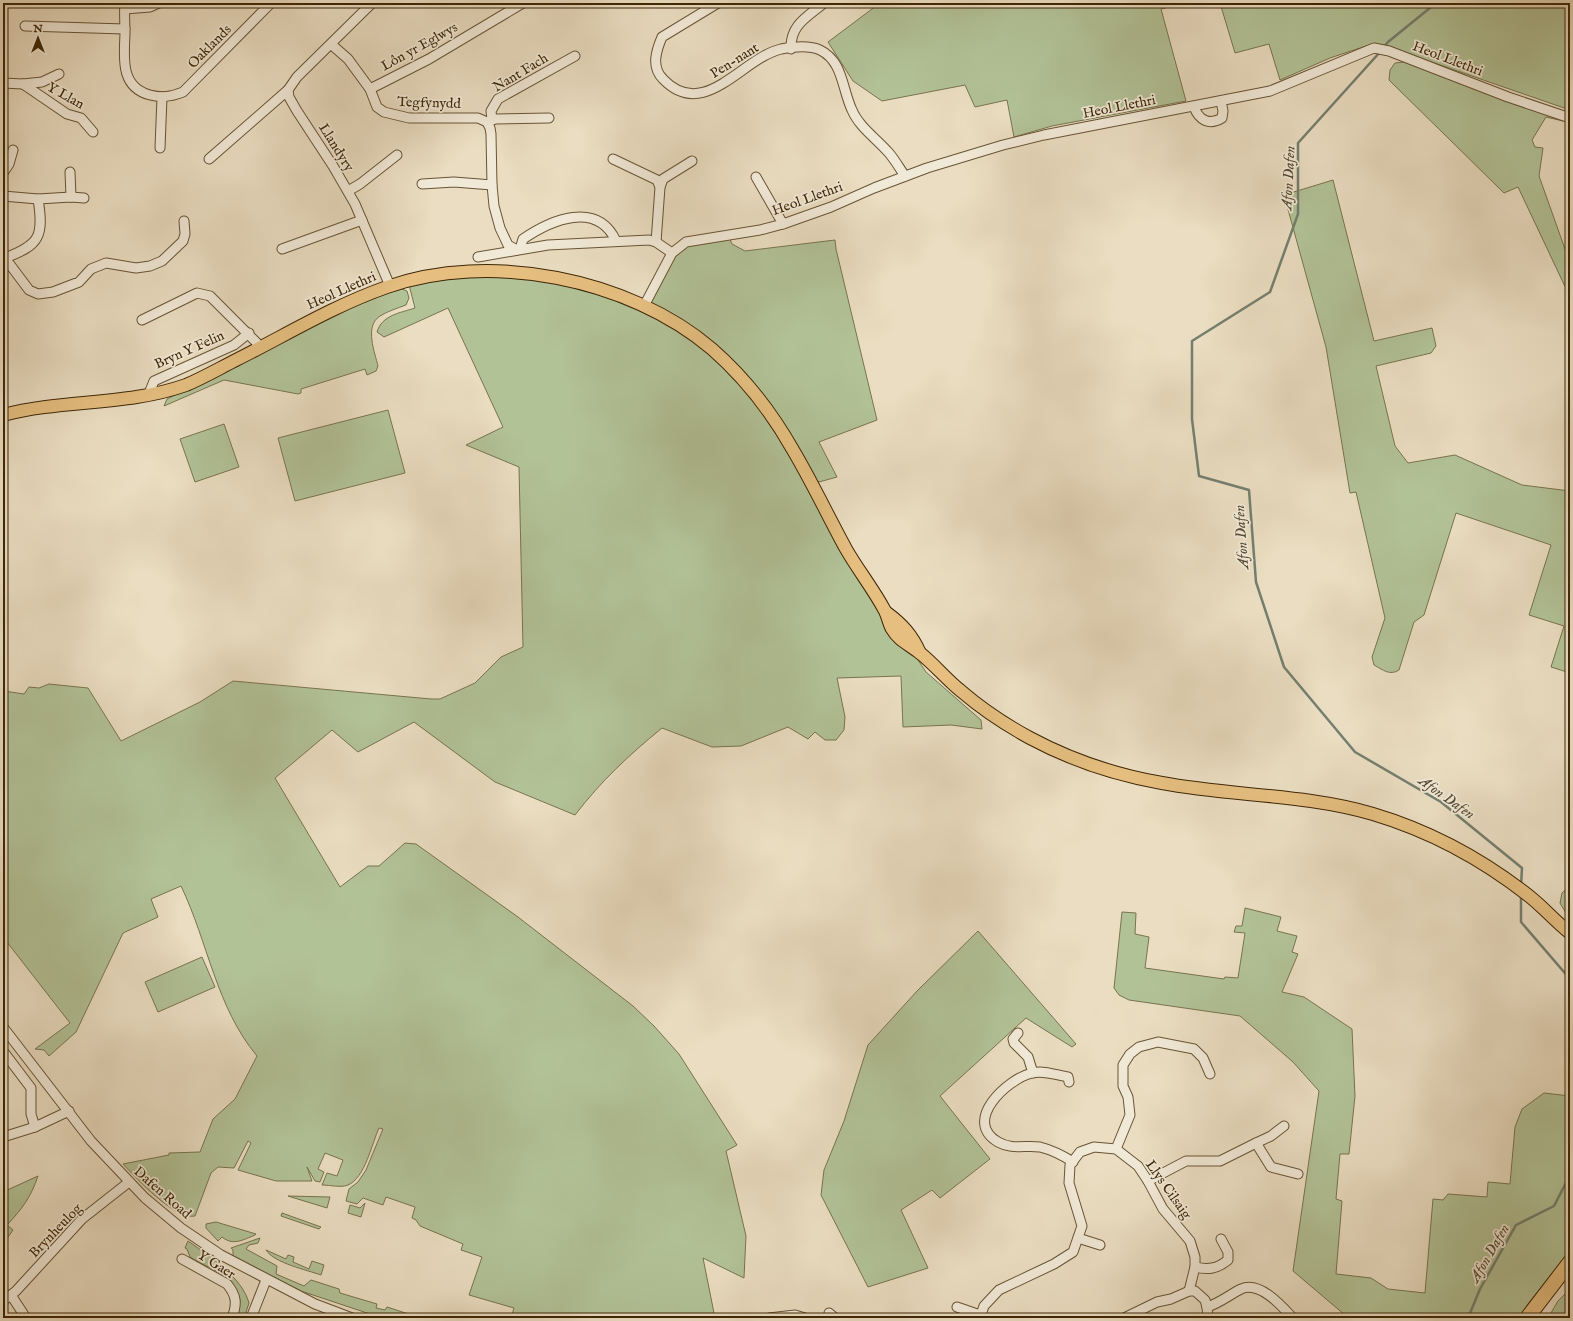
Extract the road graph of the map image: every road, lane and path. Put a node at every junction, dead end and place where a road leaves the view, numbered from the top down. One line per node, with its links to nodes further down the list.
1 (159, 3): 7 (street)
2 (271, 3): 18 (street, Oaklands)
3 (372, 3): 10 (street)
4 (524, 3): 16 (street, Lôn yr Eglwys)
5 (718, 3): 11 (street, Pen-nant)
6 (824, 3): 11 (street)
7 (125, 6): 9 (street, Oaklands)
8 (25, 26): 9 (street)
9 (125, 29): 18 (street, Oaklands)
10 (332, 45): 16 (street, Tegfynydd); 17 (street)
11 (791, 49): 33 (street, Pen-nant)
12 (575, 56): 23 (street, Nant Fach)
13 (59, 74): 15 (street, Y Llan)
14 (3, 83): 15 (street, Y Llan)
15 (23, 84): 24 (street, Y Llan)
16 (370, 89): 23 (street, Tegfynydd)
17 (288, 90): 28 (street); 38 (street, Llandyry)
18 (162, 97): 25 (street)
19 (1221, 101): 20 (street, Heol Llethri); 20 (street); 22 (street, Heol Llethri)
20 (1194, 107): 33 (street, Heol Llethri)
21 (549, 118): 23 (street, Tegfynydd)
22 (1570, 118)
23 (489, 121): 36 (street)
24 (93, 132)
25 (160, 148)
26 (13, 150): 32 (street)
27 (397, 155): 38 (street)
28 (209, 159)
29 (613, 159): 37 (street)
30 (692, 161): 37 (street)
31 (70, 172): 40 (street)
32 (3, 173)
33 (905, 176): 45 (street, Heol Llethri)
34 (756, 177): 45 (street)
35 (422, 184): 36 (street)
36 (492, 185): 49 (street)
37 (660, 187): 47 (street)
38 (348, 191): 43 (street, Llandyry)
39 (3, 196): 42 (street)
40 (71, 196): 41 (street); 42 (street)
41 (84, 198)
42 (38, 199): 52 (street)
43 (362, 220): 48 (street); 53 (street, Llandyry)
44 (184, 221): 52 (street)
45 (783, 224): 50 (street, Heol Llethri)
46 (616, 241): 47 (street); 49 (street); 49 (street)
47 (656, 242): 50 (street)
48 (282, 249)
49 (518, 249): 51 (street)
50 (672, 253): 54 (street, Heol Llethri)
51 (478, 257)
52 (4, 258)
53 (390, 286): 54 (main road, Heol Llethri); 57 (main road, Heol Llethri)
54 (644, 306): 60 (main road)
55 (142, 320): 56 (street, Bryn Y Felin)
56 (249, 333): 57 (street, Bryn Y Felin); 58 (street, Bryn Y Felin)
57 (262, 347): 58 (main road, Heol Llethri)
58 (148, 396): 59 (main road, Heol Llethri)
59 (3, 415)
60 (1569, 934)
61 (3, 1027): 67 (street, Dafen Road)
62 (1018, 1033): 64 (street)
63 (3, 1051): 69 (street)
64 (1033, 1073): 66 (street); 73 (street)
65 (1210, 1074): 72 (street)
66 (1069, 1082)
67 (69, 1111): 69 (street); 75 (street, Dafen Road)
68 (1284, 1126): 71 (street)
69 (35, 1127): 70 (street)
70 (3, 1137)
71 (1256, 1143): 74 (street); 76 (street)
72 (1116, 1149): 73 (street); 76 (street, Llys Cilsaig)
73 (1073, 1162): 77 (street)
74 (1298, 1174)
75 (129, 1182): 83 (street, Dafen Road); 85 (street, Brynheulog)
76 (1148, 1182): 82 (street, Llys Cilsaig)
77 (1078, 1238): 79 (street); 89 (street)
78 (1221, 1239): 82 (street)
79 (1100, 1245)
80 (182, 1259): 93 (street, Y Gaer)
81 (1570, 1262): 99 (highway)
82 (1195, 1267): 84 (street, Llys Cilsaig)
83 (266, 1280): 94 (street); 95 (street, Dafen Road)
84 (1189, 1291): 88 (street); 91 (street)
85 (11, 1295): 86 (street, Brynheulog); 92 (street)
86 (3, 1300)
87 (957, 1307): 89 (street)
88 (1207, 1307): 90 (street); 98 (street)
89 (980, 1316)
90 (1291, 1316)
91 (1129, 1317)
92 (26, 1318)
93 (232, 1318)
94 (251, 1318)
95 (352, 1318)
96 (769, 1318): 97 (street)
97 (805, 1318)
98 (1208, 1318)
99 (1527, 1318)

